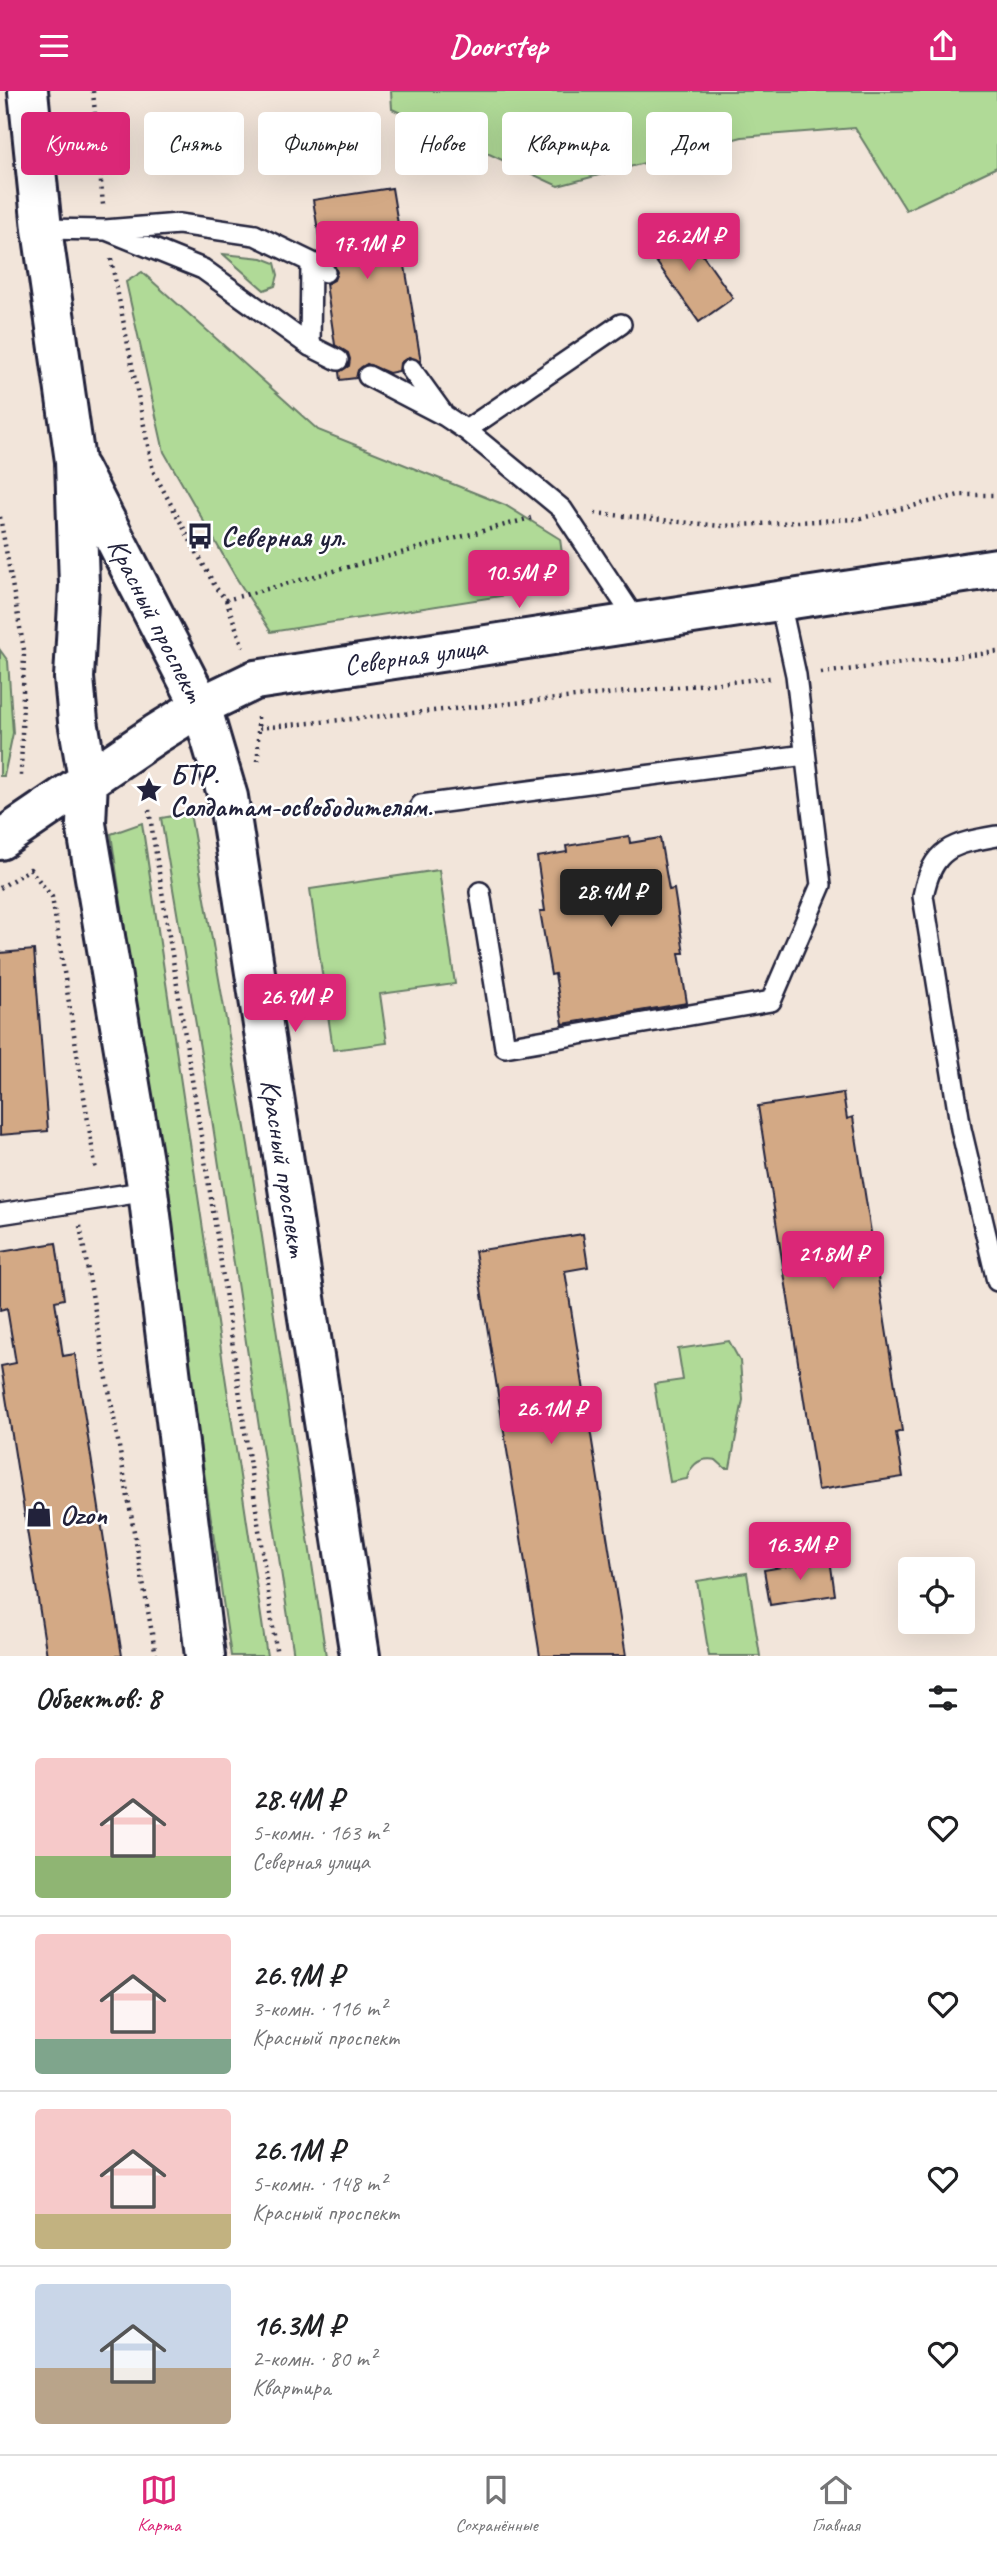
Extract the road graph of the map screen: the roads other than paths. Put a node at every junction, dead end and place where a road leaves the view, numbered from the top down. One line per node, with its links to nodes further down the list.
1 (28, 91): 2 (main road, Красный проспект)
2 (42, 229): 3 (lane); 11 (main road, Красный проспект)
3 (105, 230): 5 (lane); 5 (lane)
4 (621, 324): 10 (lane)
5 (310, 346): 6 (lane)
6 (338, 361)
7 (411, 369): 9 (lane)
8 (368, 376): 9 (lane)
9 (445, 416): 10 (lane)
10 (466, 430): 14 (lane)
11 (75, 461): 15 (main road, Красный проспект); 17 (main road, Красный проспект)
12 (997, 568): 13 (main road, Северная улица)
13 (780, 602): 14 (main road, Северная улица); 16 (lane)
14 (637, 622): 15 (main road, Северная улица)
15 (201, 706): 17 (main road, Северная улица); 26 (main road, Красный проспект)
16 (805, 755): 18 (lane); 21 (lane)
17 (88, 779): 20 (main road, Северная улица); 22 (main road, Красный проспект)
18 (421, 805)
19 (997, 836): 24 (lane)
20 (0, 840)
21 (480, 892)
22 (148, 1191): 23 (lane); 25 (main road, Красный проспект)
23 (0, 1214)
24 (997, 1281)
25 (205, 1656)
26 (360, 1656)

